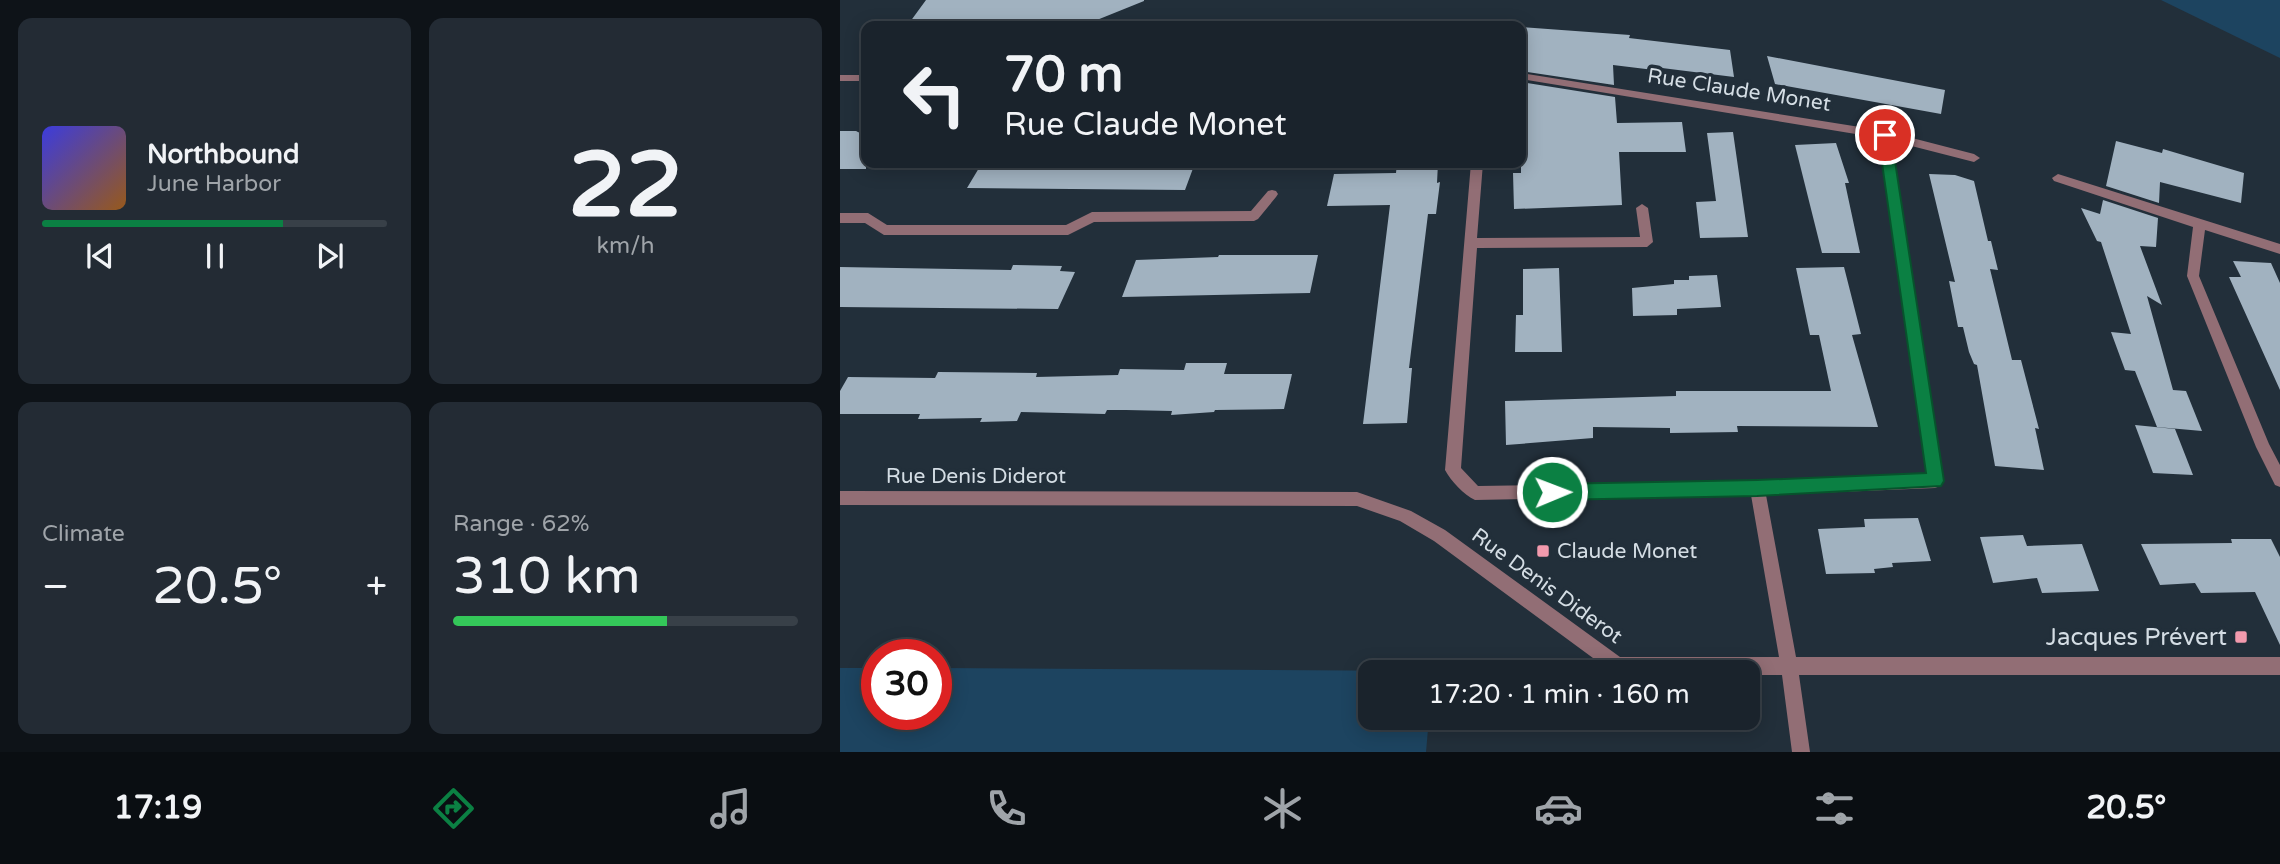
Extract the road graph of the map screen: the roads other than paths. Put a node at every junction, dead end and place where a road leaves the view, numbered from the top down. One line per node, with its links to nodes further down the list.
1 (1526, 77): 4 (street, Rue Claude Monet)
2 (840, 78): 3 (street)
3 (861, 78)
4 (1885, 135): 5 (street, Rue Claude Monet); 15 (street)
5 (1974, 158)
6 (1476, 168): 12 (street)
7 (2058, 178): 11 (street)
8 (1272, 194): 10 (street)
9 (1642, 208): 12 (street)
10 (840, 218)
11 (2200, 224): 13 (street); 14 (street)
12 (1471, 243): 15 (street)
13 (2280, 249)
14 (2280, 480)
15 (1757, 488): 17 (street)
16 (840, 498): 17 (street, Rue Denis Diderot)
17 (1789, 666): 18 (street, Rue Denis Diderot); 19 (street)
18 (2280, 666)
19 (1801, 752)

